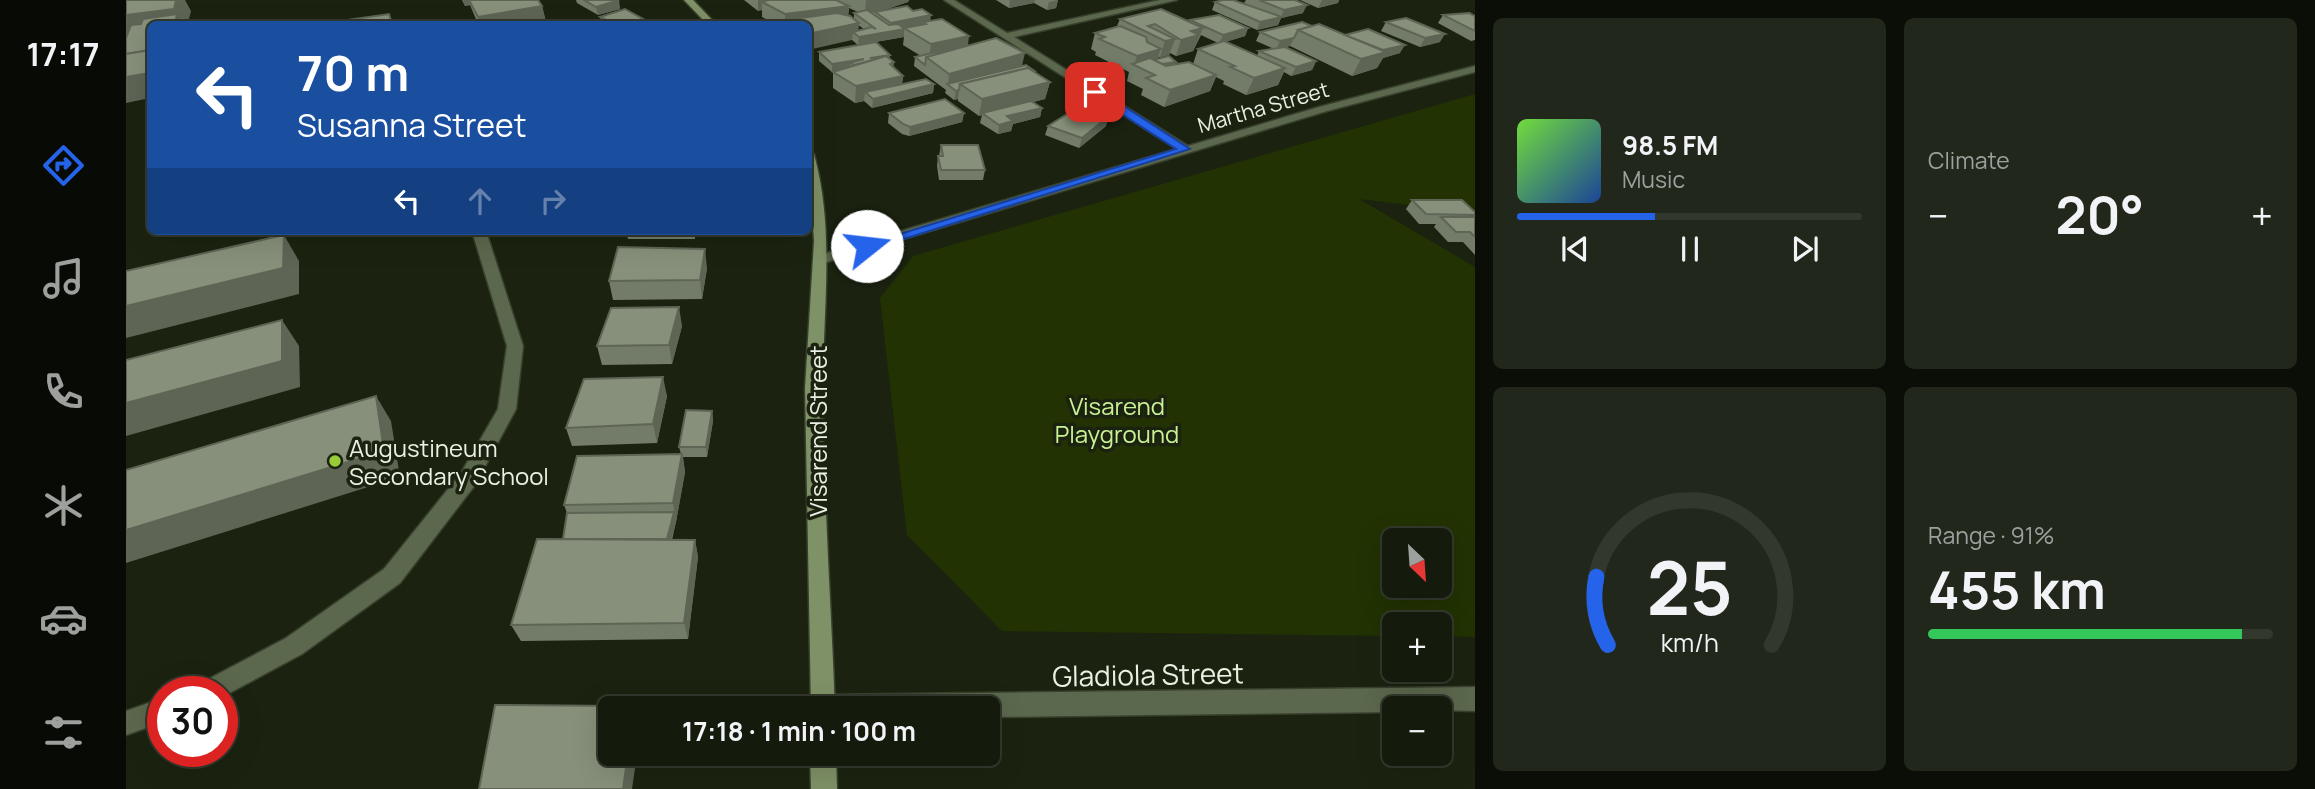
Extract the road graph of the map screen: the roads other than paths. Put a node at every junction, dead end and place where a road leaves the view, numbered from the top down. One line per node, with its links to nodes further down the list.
1 (688, 0): 4 (street)
2 (948, 0): 5 (street)
3 (1173, 0): 5 (street)
4 (709, 21)
5 (1005, 36): 7 (street)
6 (1475, 69): 7 (street, Martha Street)
7 (1185, 149): 10 (street, Martha Street)
8 (812, 166): 10 (street, Visarend Street)
9 (480, 235): 11 (street)
10 (822, 259): 12 (street, Visarend Street)
11 (237, 676)
12 (822, 696)
13 (1475, 699): 14 (street, Gladiola Street)
14 (1000, 706)
15 (147, 716): 16 (street)
16 (126, 723)
17 (823, 766): 18 (street)
18 (824, 789)

